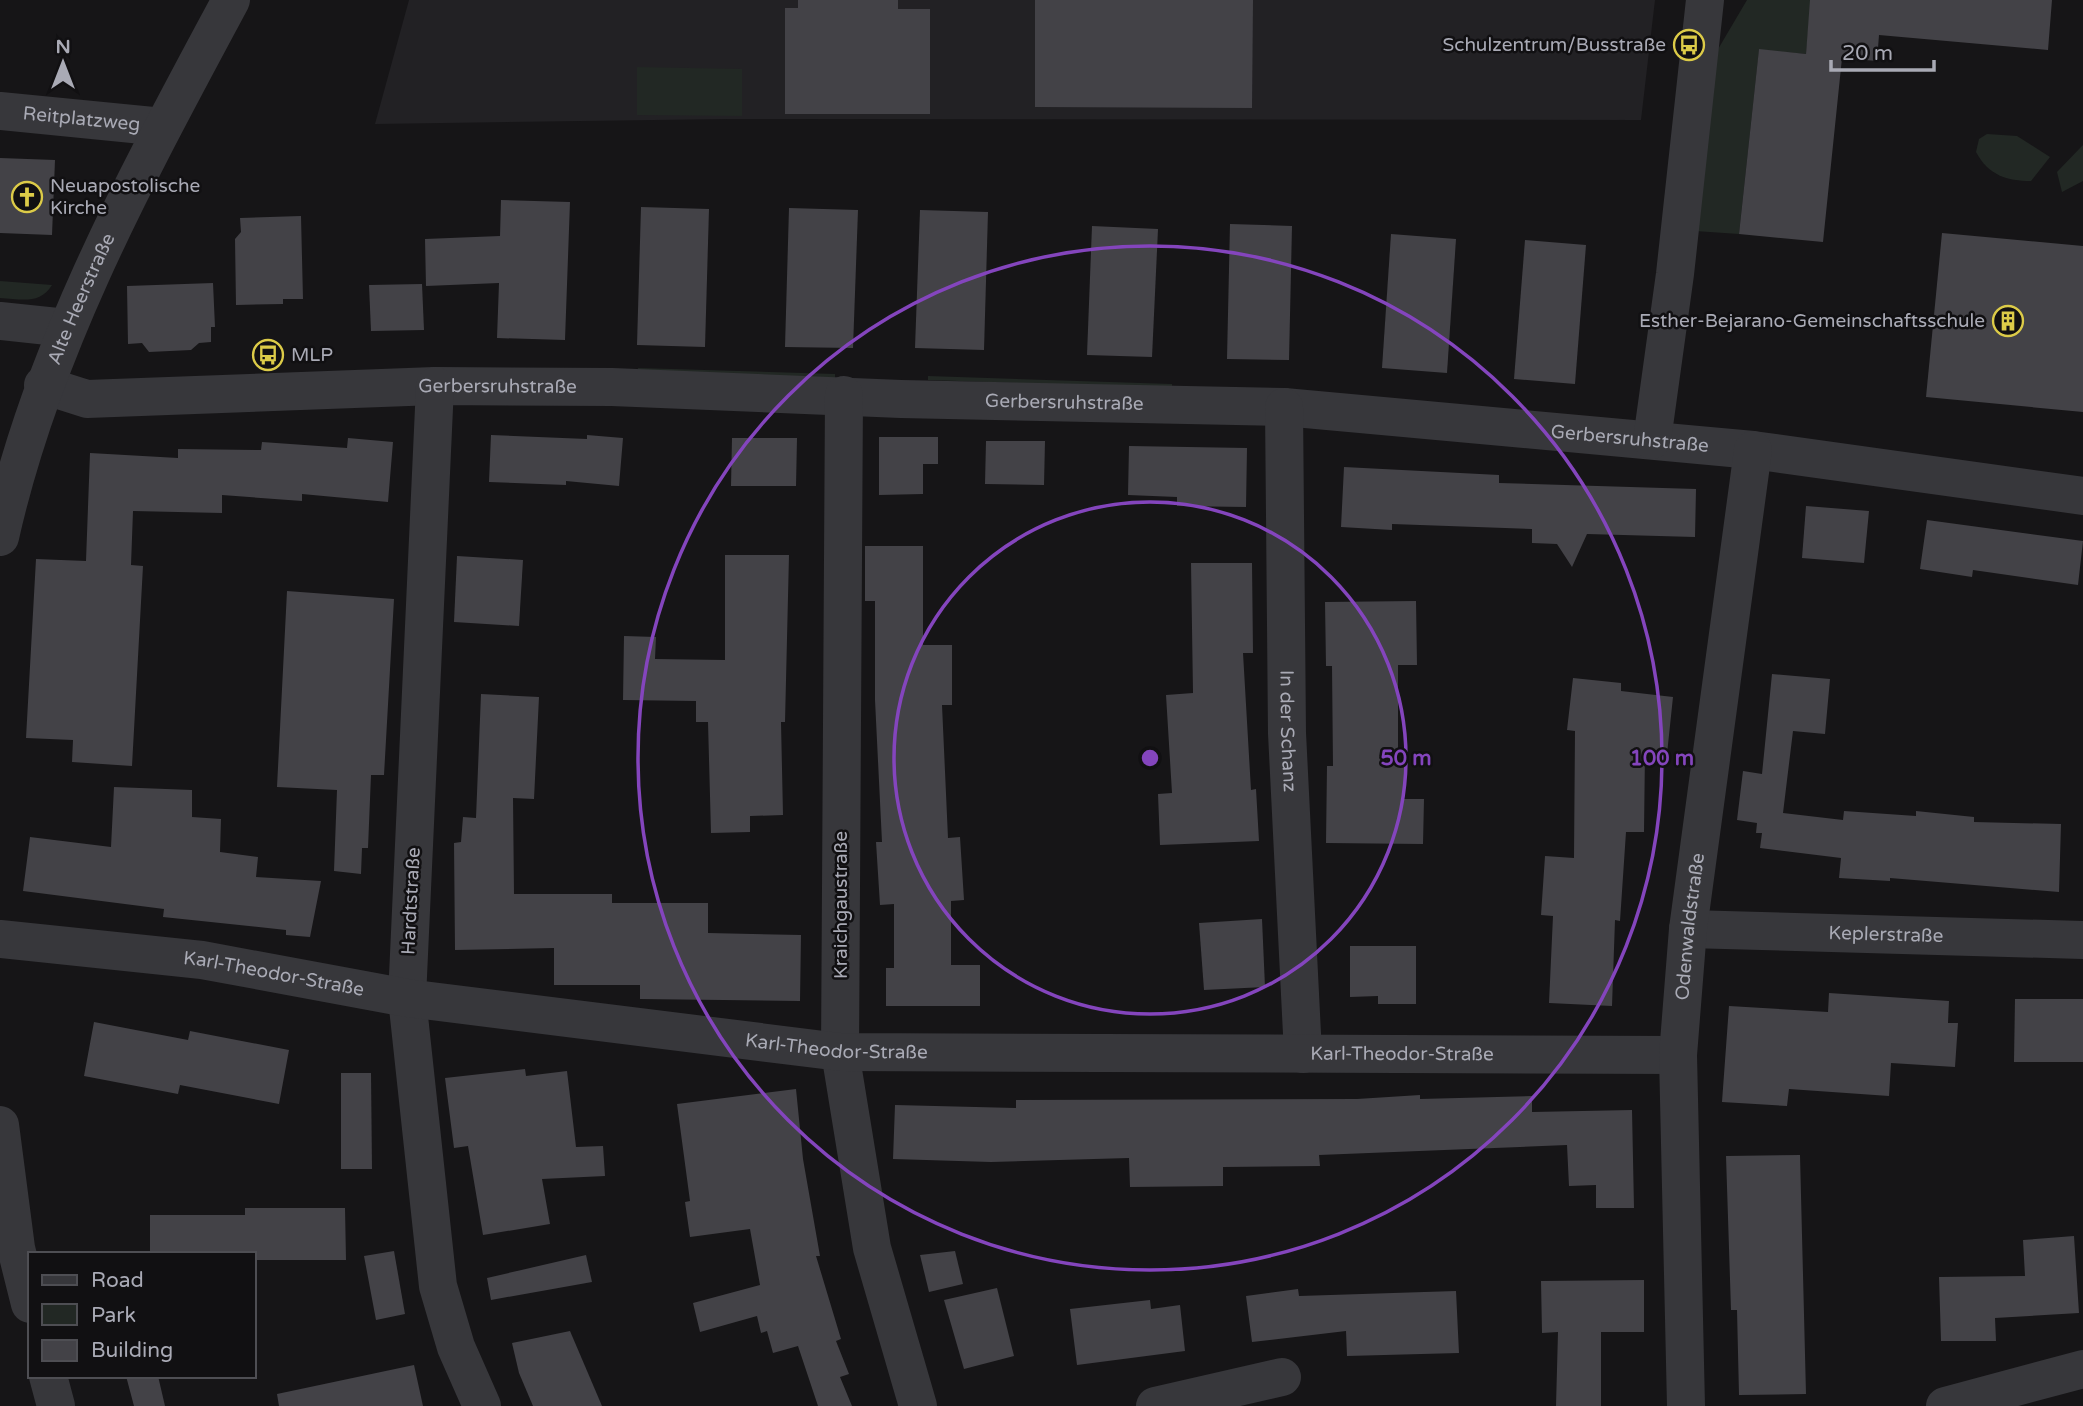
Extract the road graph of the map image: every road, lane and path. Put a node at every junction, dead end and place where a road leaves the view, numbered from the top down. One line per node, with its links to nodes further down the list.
1 (230, 0): 4 (street, Alte Heerstraße)
2 (1705, 0): 11 (street)
3 (0, 111): 4 (street, Reitplatzweg)
4 (163, 127): 6 (street, Alte Heerstraße)
5 (0, 321): 6 (street)
6 (67, 328): 7 (street, Alte Heerstraße)
7 (43, 385): 8 (street, Gerbersruhstraße); 14 (street, Alte Heerstraße)
8 (435, 386): 9 (street, Gerbersruhstraße); 18 (street, Hardtstraße)
9 (844, 395): 10 (street, Gerbersruhstraße); 19 (street, Kraichgaustraße)
10 (1284, 407): 11 (street, Gerbersruhstraße); 20 (street, In der Schanz)
11 (1652, 440): 12 (street, Gerbersruhstraße)
12 (1753, 450): 13 (street, Gerbersruhstraße); 15 (street, Odenwaldstraße)
13 (2083, 496)
14 (0, 537)
15 (1688, 929): 17 (street, Keplerstraße); 21 (street, Odenwaldstraße)
16 (0, 939): 18 (street, Karl-Theodor-Straße)
17 (2083, 940)
18 (407, 998): 19 (street, Karl-Theodor-Straße); 29 (street, Hardtstraße)
19 (840, 1052): 20 (street, Karl-Theodor-Straße); 30 (street, Kraichgaustraße)
20 (1303, 1054): 21 (street, Karl-Theodor-Straße)
21 (1678, 1055): 32 (street, Odenwaldstraße)
22 (0, 1125): 23 (street)
23 (8, 1249): 24 (street)
24 (28, 1299)
25 (2083, 1369): 33 (street)
26 (1282, 1377): 31 (street)
27 (49, 1378): 28 (street)
28 (56, 1406)
29 (482, 1406)
30 (918, 1406)
31 (1155, 1406)
32 (1686, 1406)
33 (1945, 1406)

